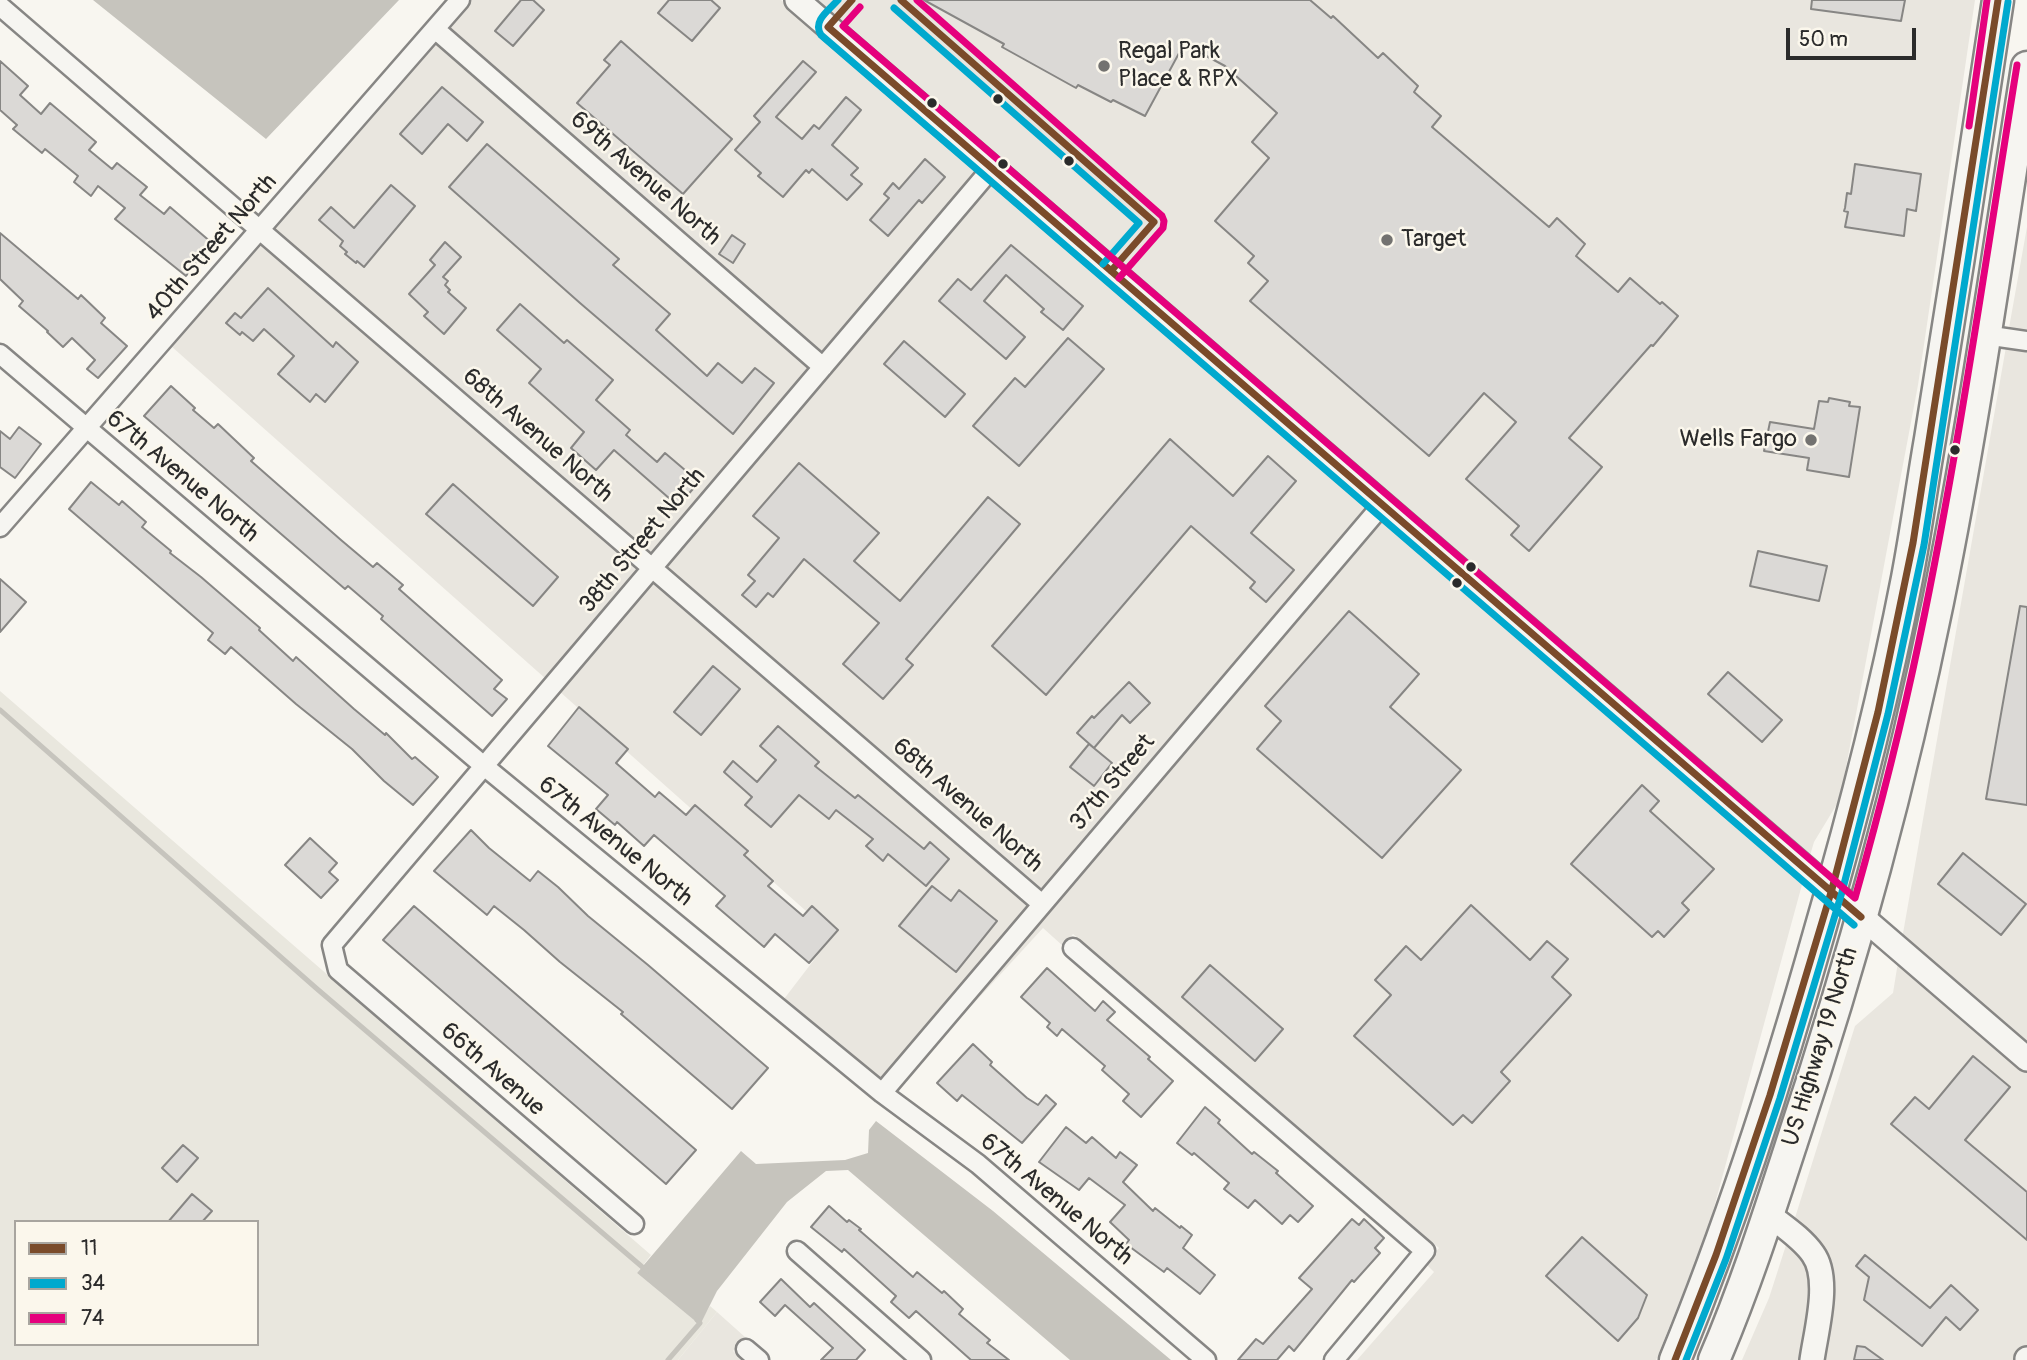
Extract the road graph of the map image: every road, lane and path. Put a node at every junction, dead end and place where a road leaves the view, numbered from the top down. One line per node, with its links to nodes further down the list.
1 (460, 0): 5 (street, 40th Street North)
2 (797, 0): 7 (street)
3 (1998, 0): 9 (highway, US Highway 19 North)
4 (0, 6): 8 (street, 68th Avenue North)
5 (435, 29): 8 (street, 40th Street North); 14 (street, 69th Avenue North)
6 (2027, 67): 11 (highway, US Highway 19 North)
7 (992, 169): 14 (street, 38th Street North); 17 (street)
8 (261, 230): 16 (street, 40th Street North); 19 (street, 68th Avenue North)
9 (1958, 262): 10 (highway, US Highway 19 North); 11 (highway)
10 (1949, 321): 15 (highway); 21 (highway, US Highway 19 North)
11 (1985, 335): 12 (street); 15 (highway, US Highway 19 North)
12 (2027, 341)
13 (0, 355): 16 (street, 67th Avenue North)
14 (823, 366): 19 (street, 38th Street North)
15 (1971, 415): 23 (highway, US Highway 19 North)
16 (86, 428): 18 (street, 40th Street North); 20 (street, 67th Avenue North)
17 (1382, 505): 21 (street); 22 (street, 37th Street)
18 (0, 527)
19 (652, 568): 20 (street, 38th Street North); 22 (street, 68th Avenue North)
20 (484, 766): 24 (street, 38th Street North); 27 (street, 67th Avenue North)
21 (1831, 891): 23 (street); 34 (highway, US Highway 19 North)
22 (1042, 904): 27 (street, 37th Street)
23 (1861, 917): 26 (street); 28 (highway, US Highway 19 North)
24 (332, 944): 29 (street, 66th Avenue)
25 (1073, 948): 33 (street)
26 (2027, 1059)
27 (882, 1093): 32 (street, 67th Avenue North)
28 (1768, 1214): 35 (highway, US Highway 19 North); 36 (street)
29 (634, 1224)
30 (797, 1251): 31 (street)
31 (921, 1360)
32 (1206, 1360)
33 (1334, 1360)
34 (1675, 1360)
35 (1714, 1360)
36 (1812, 1360)

